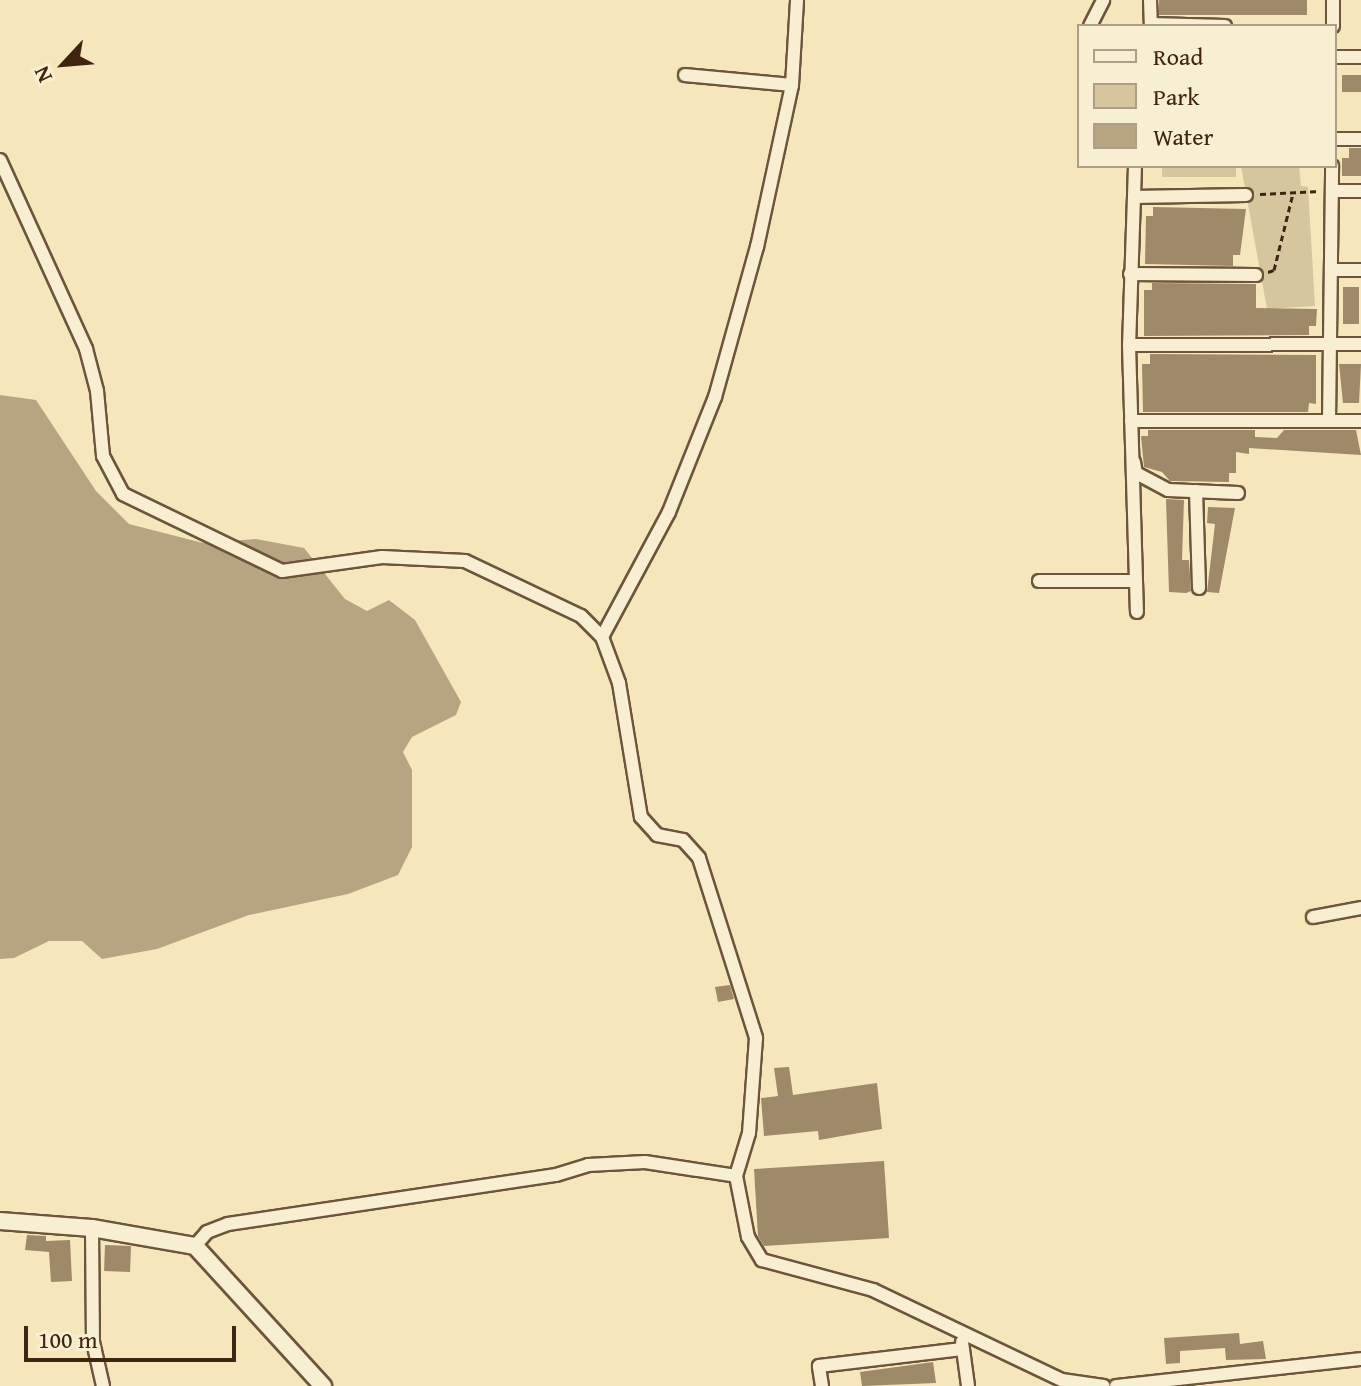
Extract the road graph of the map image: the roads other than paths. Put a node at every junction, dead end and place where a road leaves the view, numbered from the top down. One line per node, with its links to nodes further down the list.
1 (797, 0): 11 (street)
2 (1103, 0): 5 (street)
3 (1150, 0): 6 (street)
4 (1333, 0): 7 (street)
5 (1091, 24)
6 (1151, 24)
7 (1333, 24)
8 (1337, 57): 9 (street)
9 (1361, 57)
10 (685, 75): 11 (street)
11 (792, 85): 38 (street)
12 (1337, 139): 13 (street)
13 (1361, 139)
14 (0, 160): 38 (street)
15 (1135, 168): 20 (street)
16 (1332, 168): 17 (street)
17 (1332, 191): 18 (street); 21 (street)
18 (1361, 191)
19 (1246, 195): 20 (street)
20 (1134, 197): 23 (street)
21 (1331, 270): 22 (street); 25 (street)
22 (1361, 270)
23 (1130, 274): 24 (street); 27 (street)
24 (1256, 275)
25 (1330, 343): 26 (street); 27 (street); 29 (street)
26 (1361, 344)
27 (1129, 345): 28 (street)
28 (1131, 421): 29 (street); 31 (street)
29 (1329, 421): 30 (street)
30 (1361, 421)
31 (1131, 452): 32 (street); 35 (street)
32 (1196, 491): 33 (street); 36 (street)
33 (1238, 493)
34 (1039, 581): 35 (street)
35 (1136, 581): 37 (street)
36 (1199, 588)
37 (1137, 612)
38 (602, 637): 41 (street)
39 (1361, 908): 40 (street)
40 (1313, 917)
41 (736, 1176): 44 (street); 45 (street)
42 (0, 1221): 43 (street)
43 (92, 1228): 44 (street); 48 (street)
44 (195, 1246): 49 (street)
45 (963, 1332): 46 (street); 52 (street)
46 (962, 1349): 50 (street); 51 (street)
47 (1361, 1359): 53 (street)
48 (103, 1386)
49 (323, 1386)
50 (822, 1386)
51 (968, 1386)
52 (1104, 1386)
53 (1116, 1386)

